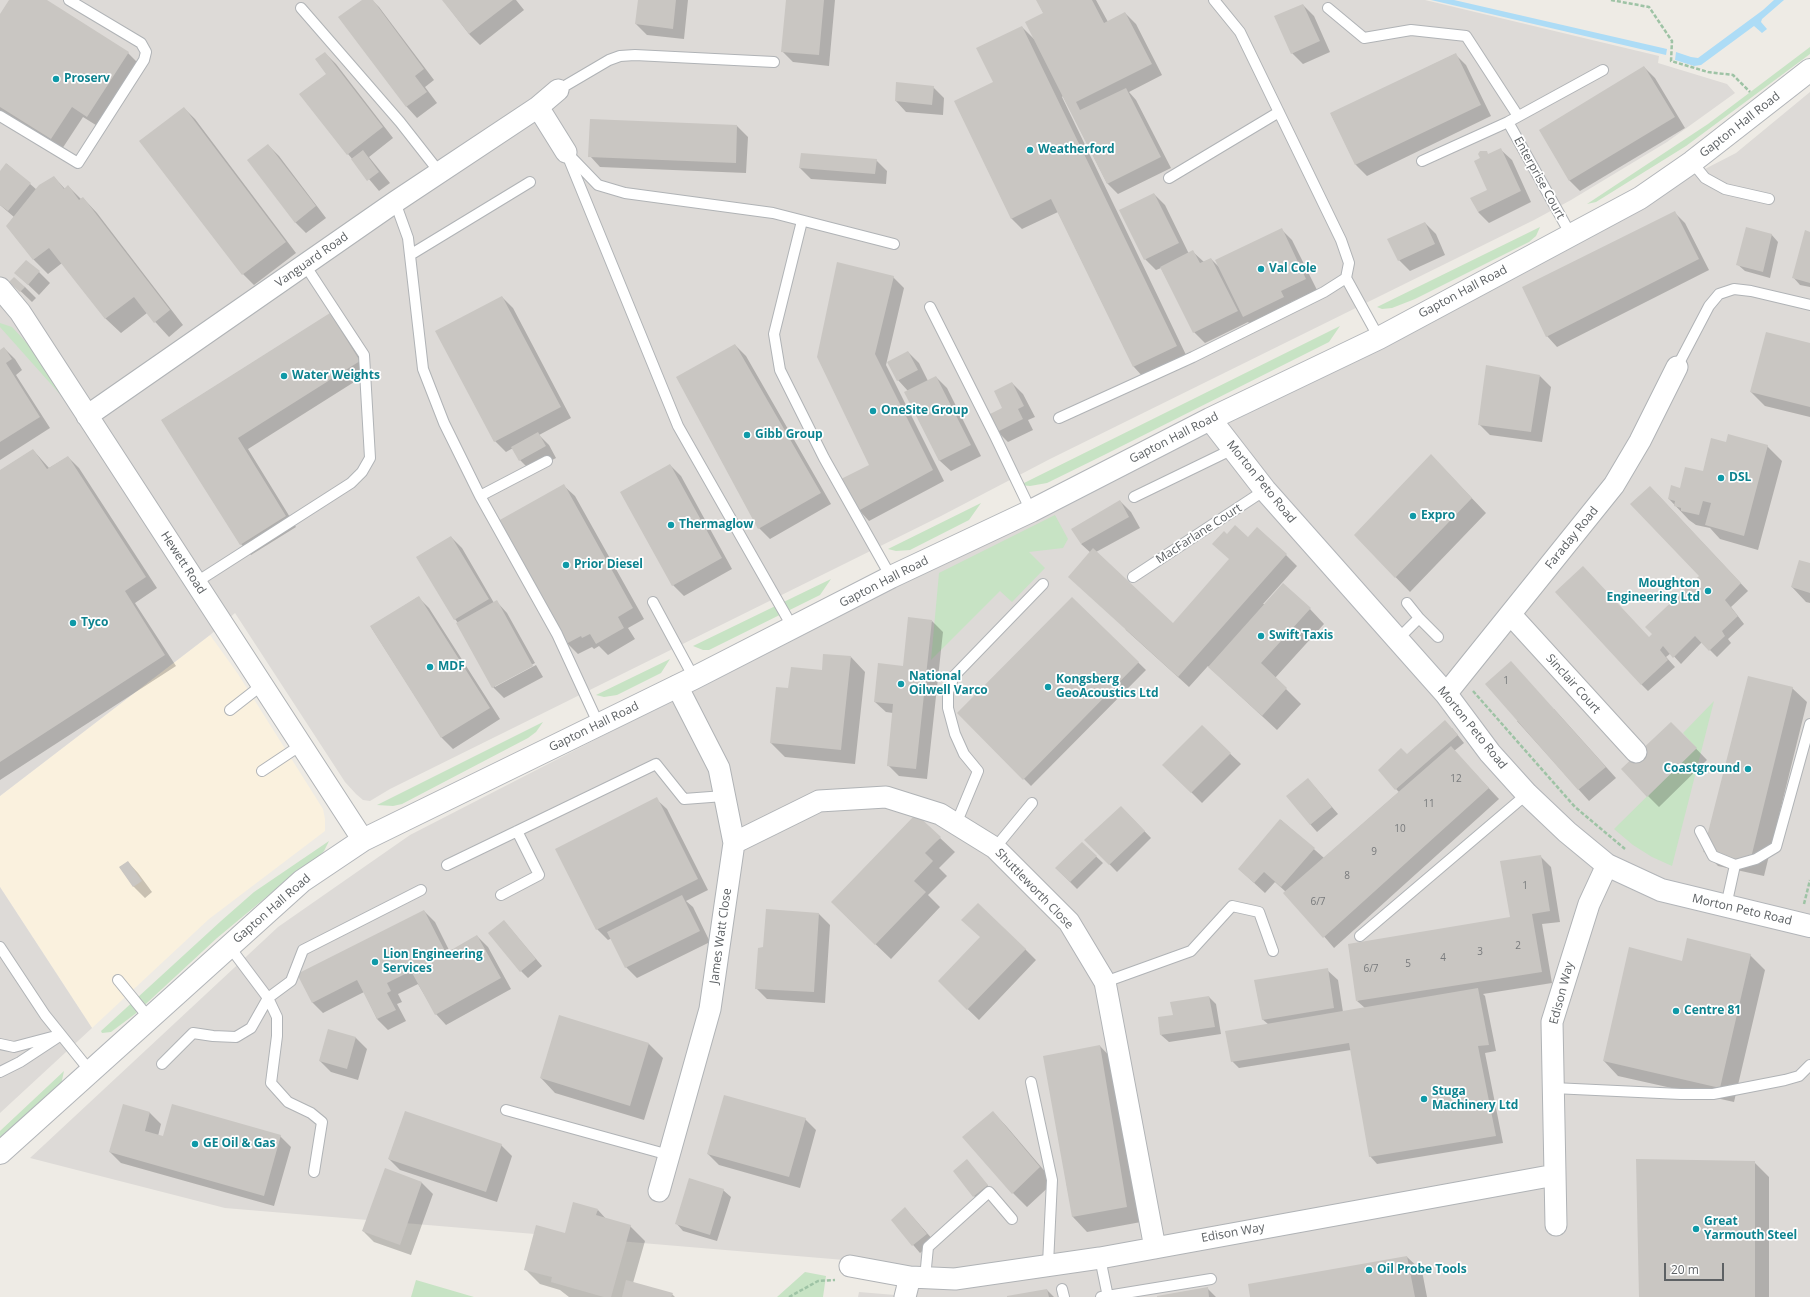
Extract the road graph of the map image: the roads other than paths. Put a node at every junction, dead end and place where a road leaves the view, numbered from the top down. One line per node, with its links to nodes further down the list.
1 (69, 0): 11 (lane)
2 (1214, 0): 10 (lane)
3 (301, 8): 17 (lane)
4 (1328, 8): 12 (lane)
5 (774, 62): 8 (lane)
6 (1603, 70): 12 (lane, Enterprise Court)
7 (1810, 70): 16 (street, Gapton Hall Road)
8 (558, 90): 9 (street, Vanguard Road)
9 (538, 108): 14 (street); 17 (street, Vanguard Road)
10 (1279, 112): 18 (lane); 27 (lane)
11 (0, 116)
12 (1518, 116): 13 (lane, Enterprise Court)
13 (1508, 122): 15 (lane, Enterprise Court); 23 (lane, Enterprise Court)
14 (566, 152): 22 (lane); 50 (lane)
15 (1422, 161)
16 (1692, 162): 20 (lane); 23 (street, Gapton Hall Road)
17 (440, 173): 21 (street, Vanguard Road)
18 (1169, 178)
19 (530, 182): 25 (lane)
20 (1769, 199)
21 (395, 202): 25 (lane); 26 (street, Vanguard Road)
22 (802, 221): 24 (lane); 42 (lane)
23 (1571, 235): 31 (street, Gapton Hall Road)
24 (894, 244)
25 (410, 255): 39 (lane)
26 (305, 265): 33 (street, Vanguard Road); 44 (lane)
27 (1346, 278): 31 (lane); 34 (lane)
28 (0, 288): 33 (street, Hewett Road)
29 (1810, 305): 32 (lane)
30 (930, 307): 41 (lane)
31 (1379, 338): 35 (street, Gapton Hall Road)
32 (1677, 367): 48 (street, Faraday Road)
33 (87, 416): 44 (street, Hewett Road)
34 (1059, 418)
35 (1210, 419): 36 (street, Morton Peto Road); 41 (street, Gapton Hall Road)
36 (1233, 448): 38 (street, Morton Peto Road); 40 (lane)
37 (547, 461): 39 (lane)
38 (1265, 490): 43 (lane, MacFarlane Court); 52 (street, Morton Peto Road)
39 (480, 496): 58 (lane)
40 (1134, 497)
41 (1031, 511): 42 (street, Gapton Hall Road)
42 (890, 577): 50 (street, Gapton Hall Road)
43 (1133, 577)
44 (196, 583): 54 (street, Hewett Road)
45 (1043, 584): 65 (lane)
46 (653, 602): 53 (lane)
47 (1407, 603): 49 (lane)
48 (1511, 615): 55 (street, Faraday Road); 60 (street, Sinclair Court)
49 (1419, 618): 51 (lane); 52 (lane)
50 (793, 628): 53 (street, Gapton Hall Road)
51 (1438, 637)
52 (1397, 640): 55 (street, Morton Peto Road)
53 (685, 682): 58 (street, Gapton Hall Road); 63 (street, James Watt Close)
54 (262, 685): 56 (lane); 59 (street, Hewett Road)
55 (1446, 694): 62 (street, Morton Peto Road)
56 (230, 710)
57 (1810, 724): 73 (lane)
58 (599, 725): 68 (street, Gapton Hall Road)
59 (301, 745): 61 (lane); 68 (street, Hewett Road)
60 (1636, 752)
61 (262, 771)
62 (1527, 794): 72 (street, Morton Peto Road); 78 (lane)
63 (724, 796): 66 (lane); 69 (street, James Watt Close)
64 (1032, 803): 70 (lane)
65 (956, 824): 69 (street, Shuttleworth Close); 70 (street, Shuttleworth Close)
66 (517, 831): 71 (lane); 75 (lane)
67 (1700, 831): 73 (lane)
68 (363, 840): 79 (street, Gapton Hall Road)
69 (734, 843): 96 (street, James Watt Close)
70 (995, 848): 83 (street, Shuttleworth Close)
71 (447, 865)
72 (1607, 865): 76 (street, Morton Peto Road); 93 (street, Edison Way)
73 (1735, 865): 76 (lane)
74 (421, 890): 84 (lane)
75 (500, 895)
76 (1726, 906): 77 (street, Morton Peto Road)
77 (1810, 926)
78 (1360, 936)
79 (229, 946): 84 (lane); 85 (street, Gapton Hall Road)
80 (0, 947): 86 (lane)
81 (1274, 951): 83 (lane)
82 (118, 980): 85 (lane)
83 (1105, 982): 102 (street, Shuttleworth Close)
84 (268, 998): 88 (lane); 97 (lane)
85 (149, 1018): 90 (street, Gapton Hall Road)
86 (61, 1035): 87 (lane); 90 (lane); 91 (lane)
87 (0, 1044)
88 (162, 1064)
89 (1810, 1065): 93 (lane)
90 (90, 1071): 95 (street, Gapton Hall Road)
91 (0, 1072)
92 (1031, 1082): 104 (lane)
93 (1554, 1088): 98 (street, Edison Way)
94 (506, 1110): 96 (lane)
95 (0, 1153)
96 (669, 1155): 99 (street, James Watt Close)
97 (314, 1172)
98 (1555, 1175): 101 (street, Edison Way); 102 (street, Edison Way)
99 (659, 1191)
100 (1012, 1219): 107 (lane)
101 (1556, 1225)
102 (1155, 1248): 103 (street, Edison Way)
103 (1100, 1258): 104 (street, Edison Way); 108 (lane)
104 (1048, 1264): 107 (street, Edison Way)
105 (850, 1266): 107 (street, Edison Way)
106 (1211, 1279): 108 (lane)
107 (913, 1284)
108 (1105, 1297)

